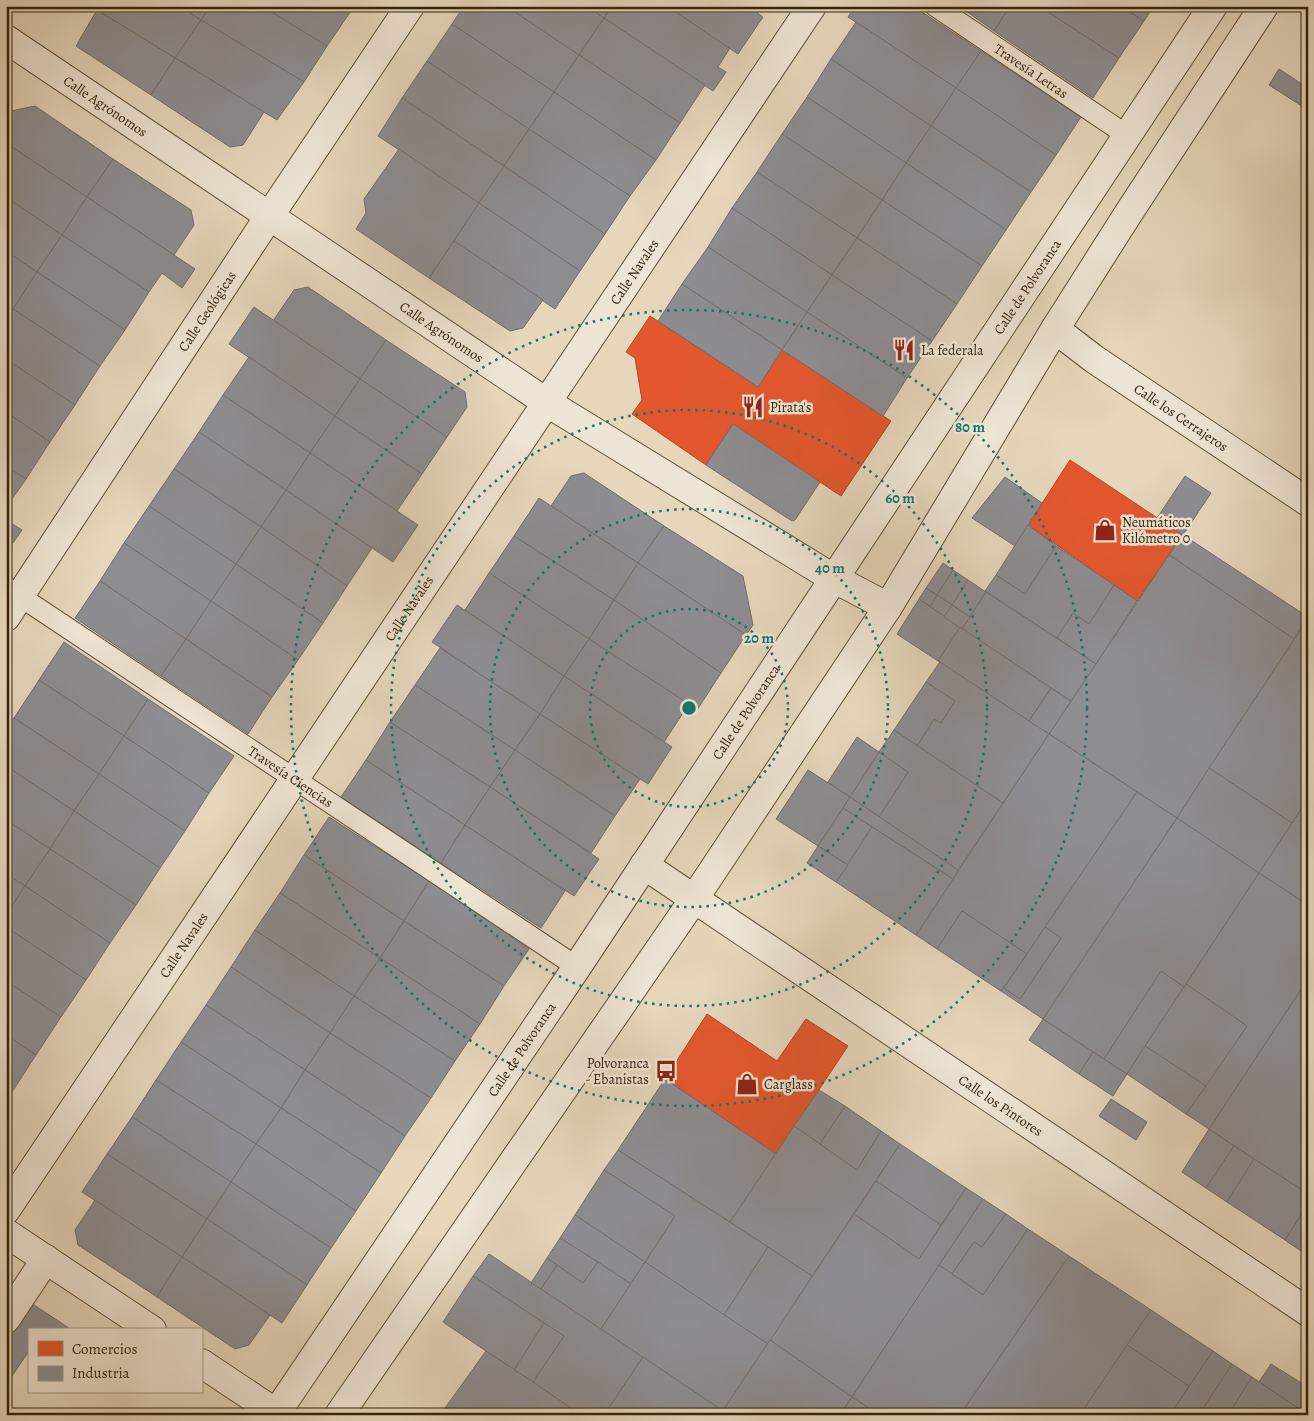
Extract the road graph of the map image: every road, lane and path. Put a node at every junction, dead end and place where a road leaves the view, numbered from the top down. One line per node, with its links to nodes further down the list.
1 (410, 6): 8 (street, Calle Geológicas)
2 (812, 6): 10 (street, Calle Navales)
3 (935, 6): 7 (lane, Travesía Letras)
4 (1213, 6): 7 (street, Calle de Polvoranca)
5 (1264, 6): 9 (street)
6 (6, 39): 8 (street, Calle Agrónomos)
7 (1128, 136): 12 (street, Calle de Polvoranca)
8 (270, 215): 10 (street, Calle Agrónomos); 13 (street, Calle Geológicas)
9 (1055, 329): 11 (street, Calle los Cerrajeros); 14 (street)
10 (546, 402): 12 (street, Calle Agrónomos); 15 (street, Calle Navales)
11 (1308, 502)
12 (833, 578): 14 (street, Calle Agrónomos); 16 (street, Calle de Polvoranca)
13 (11, 600): 15 (lane, Travesía Ciencias)
14 (888, 607): 17 (street)
15 (296, 780): 18 (lane, Travesía Ciencias); 19 (street, Calle Navales)
16 (644, 865): 17 (street, Calle los Pintores); 18 (street, Calle de Polvoranca)
17 (694, 899): 22 (street, Calle los Pintores); 27 (street)
18 (577, 967): 26 (street, Calle de Polvoranca)
19 (6, 1210)
20 (6, 1233): 21 (street)
21 (46, 1259): 23 (street); 24 (street)
22 (1308, 1312)
23 (6, 1319)
24 (149, 1328)
25 (202, 1364): 26 (street)
26 (277, 1414)
27 (339, 1415)

